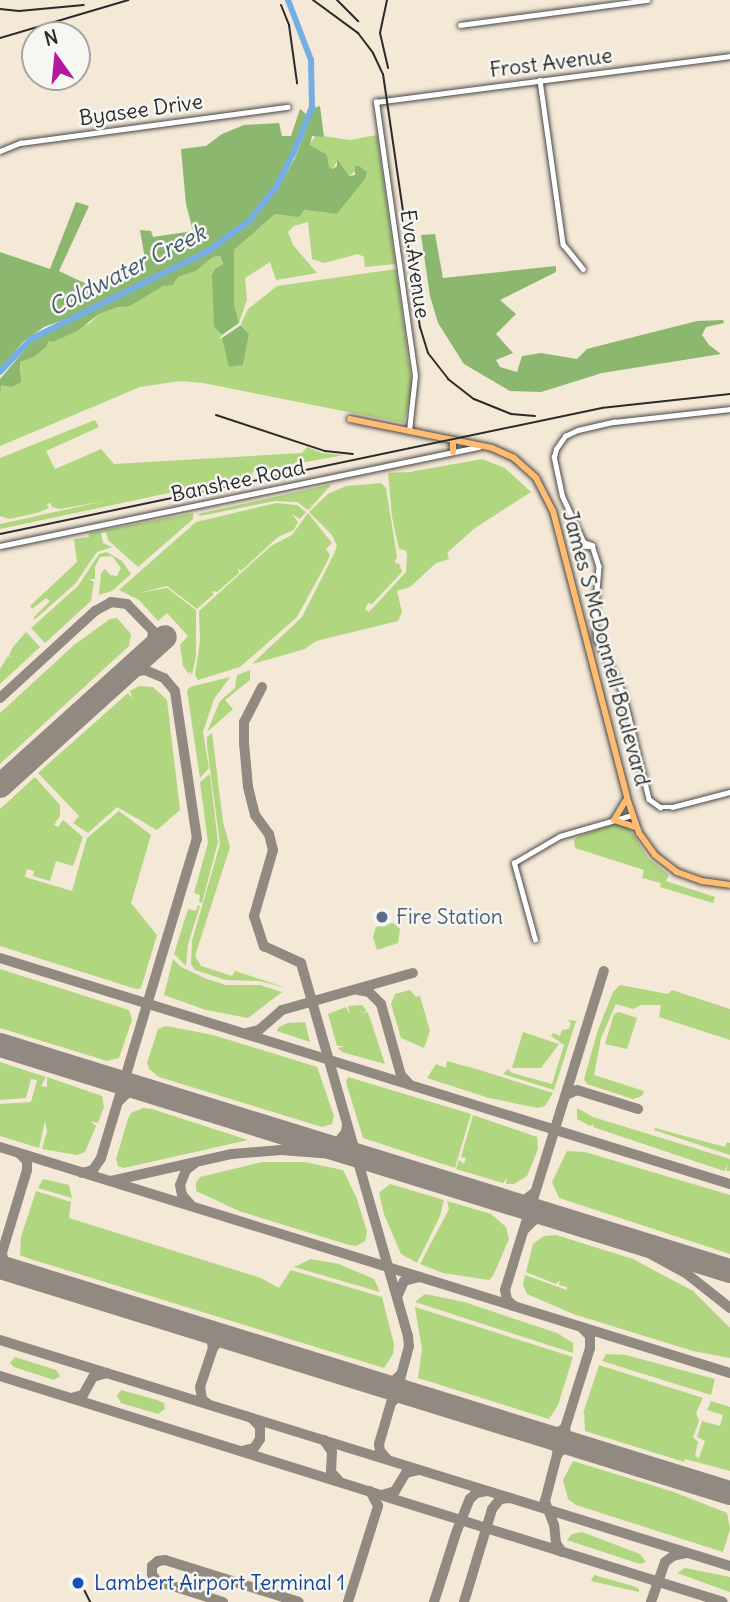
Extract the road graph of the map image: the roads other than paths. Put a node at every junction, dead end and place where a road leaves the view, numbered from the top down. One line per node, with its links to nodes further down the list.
1 (647, 0): 2 (street)
2 (460, 25)
3 (730, 56): 4 (street, Frost Avenue)
4 (540, 80): 5 (street, Frost Avenue); 8 (street)
5 (376, 102): 11 (street, Eva Avenue)
6 (288, 107): 7 (street, Byasee Drive)
7 (0, 151)
8 (583, 269)
9 (730, 408): 16 (street)
10 (351, 419): 11 (main road, James S McDonnell Boulevard)
11 (409, 431): 12 (main road, James S McDonnell Boulevard)
12 (453, 440): 13 (main road, James S McDonnell Boulevard); 14 (main road)
13 (483, 446): 14 (street, Banshee Road); 17 (main road, James S McDonnell Boulevard)
14 (453, 452): 15 (street, Banshee Road)
15 (0, 546)
16 (730, 792)
17 (627, 799): 18 (main road, James S McDonnell Boulevard); 19 (main road)
18 (632, 815): 19 (street); 20 (main road, James S McDonnell Boulevard)
19 (614, 820): 20 (main road); 22 (street)
20 (636, 827): 21 (main road, James S McDonnell Boulevard)
21 (730, 884)
22 (536, 940)

